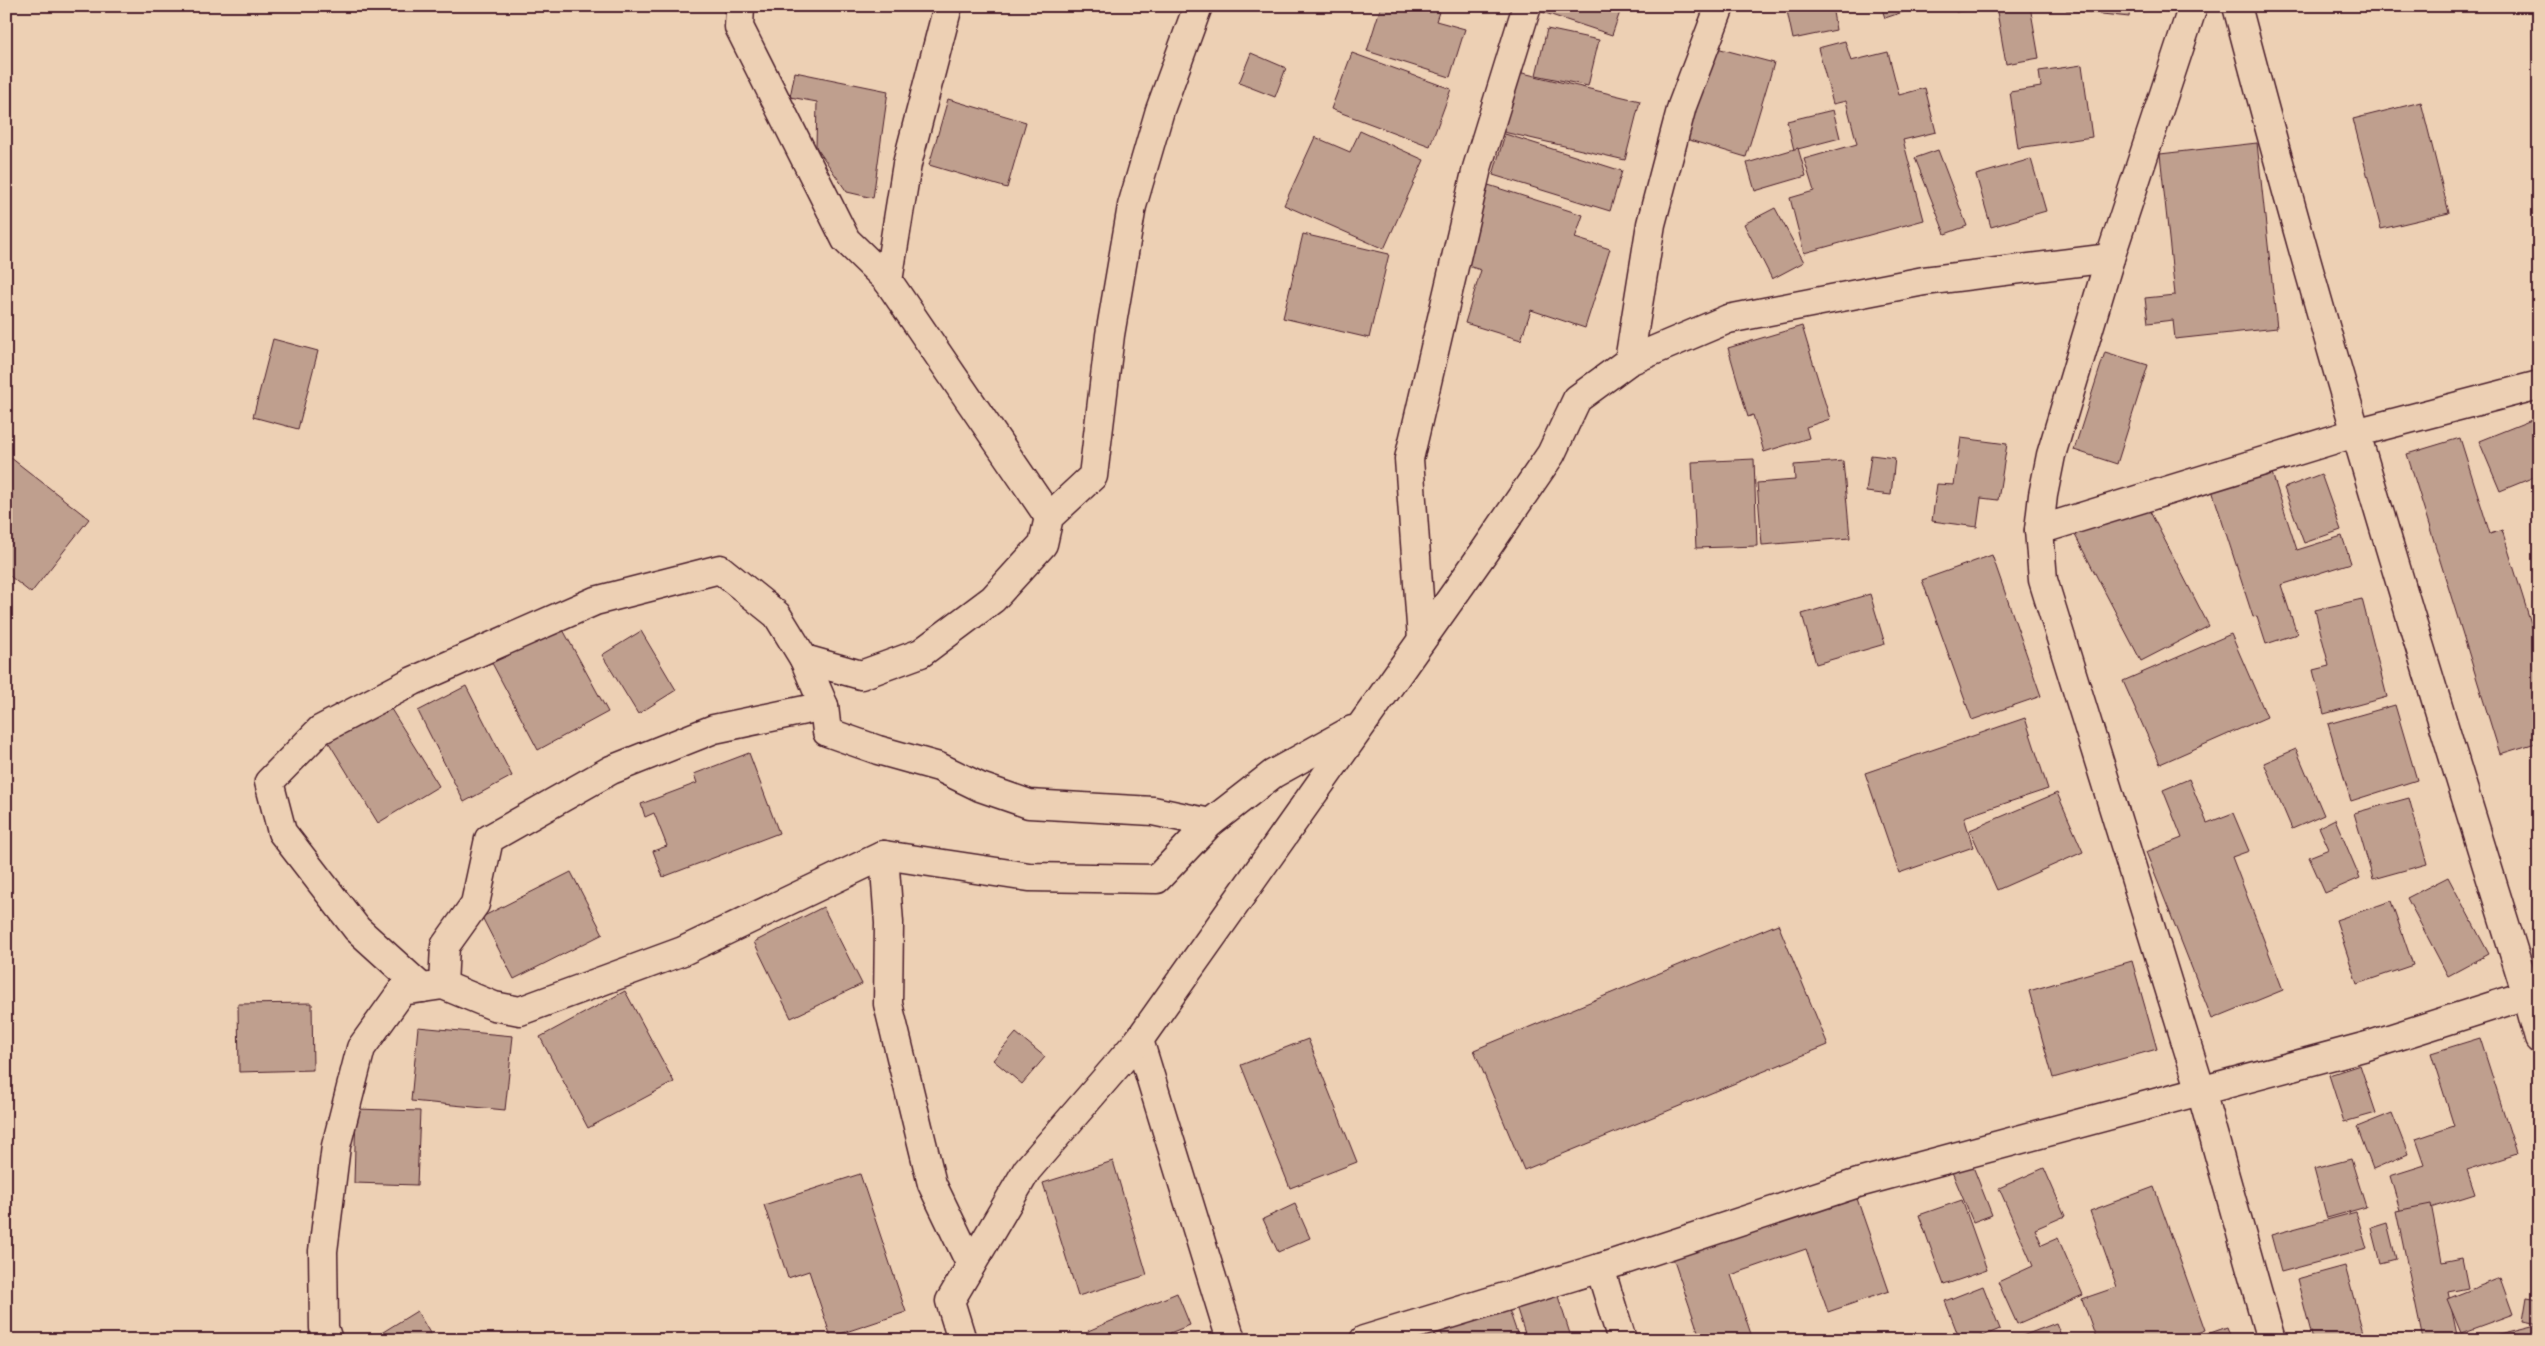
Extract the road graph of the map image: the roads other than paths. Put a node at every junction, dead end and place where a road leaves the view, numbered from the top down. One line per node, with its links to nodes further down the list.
1 (948, 6): 9 (street)
2 (1198, 6): 13 (street)
3 (1528, 6): 15 (street)
4 (1720, 6): 10 (street)
5 (2193, 6): 8 (street)
6 (2237, 6): 12 (street)
7 (737, 13): 9 (street)
8 (2110, 258): 10 (street); 14 (street)
9 (888, 281): 13 (street)
10 (1629, 361): 15 (street)
11 (2539, 385): 12 (street)
12 (2355, 433): 14 (street); 22 (street)
13 (1049, 517): 16 (street)
14 (2039, 530): 25 (street)
15 (1422, 638): 18 (street)
16 (804, 659): 17 (street); 21 (street)
17 (824, 706): 19 (street); 21 (street)
18 (1358, 727): 19 (street); 24 (street)
19 (1210, 823): 20 (street)
20 (884, 854): 21 (street); 26 (street)
21 (433, 987): 28 (street)
22 (2533, 993): 23 (street); 25 (street)
23 (2539, 1039)
24 (1139, 1040): 26 (street); 30 (street)
25 (2201, 1091): 27 (street); 33 (street)
26 (971, 1265): 29 (street)
27 (1600, 1268): 31 (street); 32 (street)
28 (328, 1340)
29 (962, 1340)
30 (1231, 1340)
31 (1364, 1340)
32 (1622, 1340)
33 (2271, 1340)

